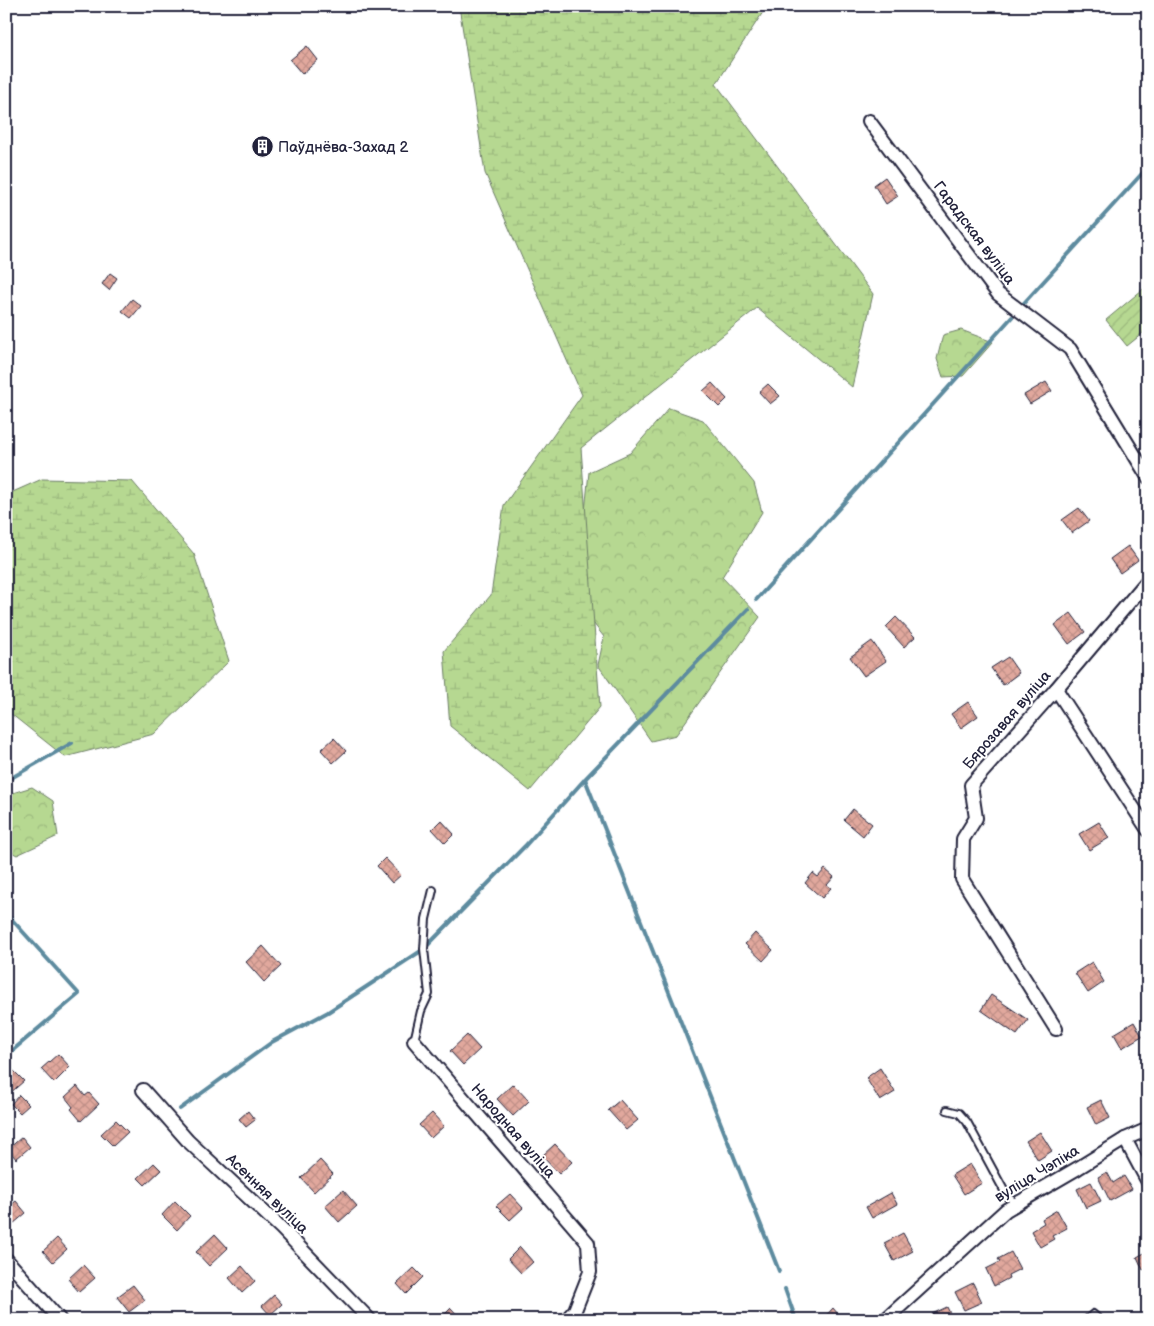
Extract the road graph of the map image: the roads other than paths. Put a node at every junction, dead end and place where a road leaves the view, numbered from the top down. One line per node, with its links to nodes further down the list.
1 (869, 121): 2 (street, Гарадская вуліца)
2 (1148, 477)
3 (1148, 580): 4 (street, Бярозавая вуліца)
4 (1056, 689): 5 (street); 7 (street, Бярозавая вуліца)
5 (1148, 830)
6 (433, 890): 8 (lane)
7 (1056, 1029)
8 (414, 1041): 18 (street, Народная вуліца)
9 (143, 1090): 17 (street, Асенняя вуліца)
10 (947, 1110): 14 (lane)
11 (1148, 1129): 12 (street, вуліца Чэпіка)
12 (1125, 1139): 13 (street); 14 (street, вуліца Чэпіка)
13 (1148, 1182)
14 (1016, 1203): 19 (street, вуліца Чэпіка)
15 (6, 1259): 16 (street)
16 (60, 1320)
17 (370, 1320)
18 (566, 1320)
19 (885, 1320)
20 (1086, 1320): 21 (lane)
21 (1100, 1320)

